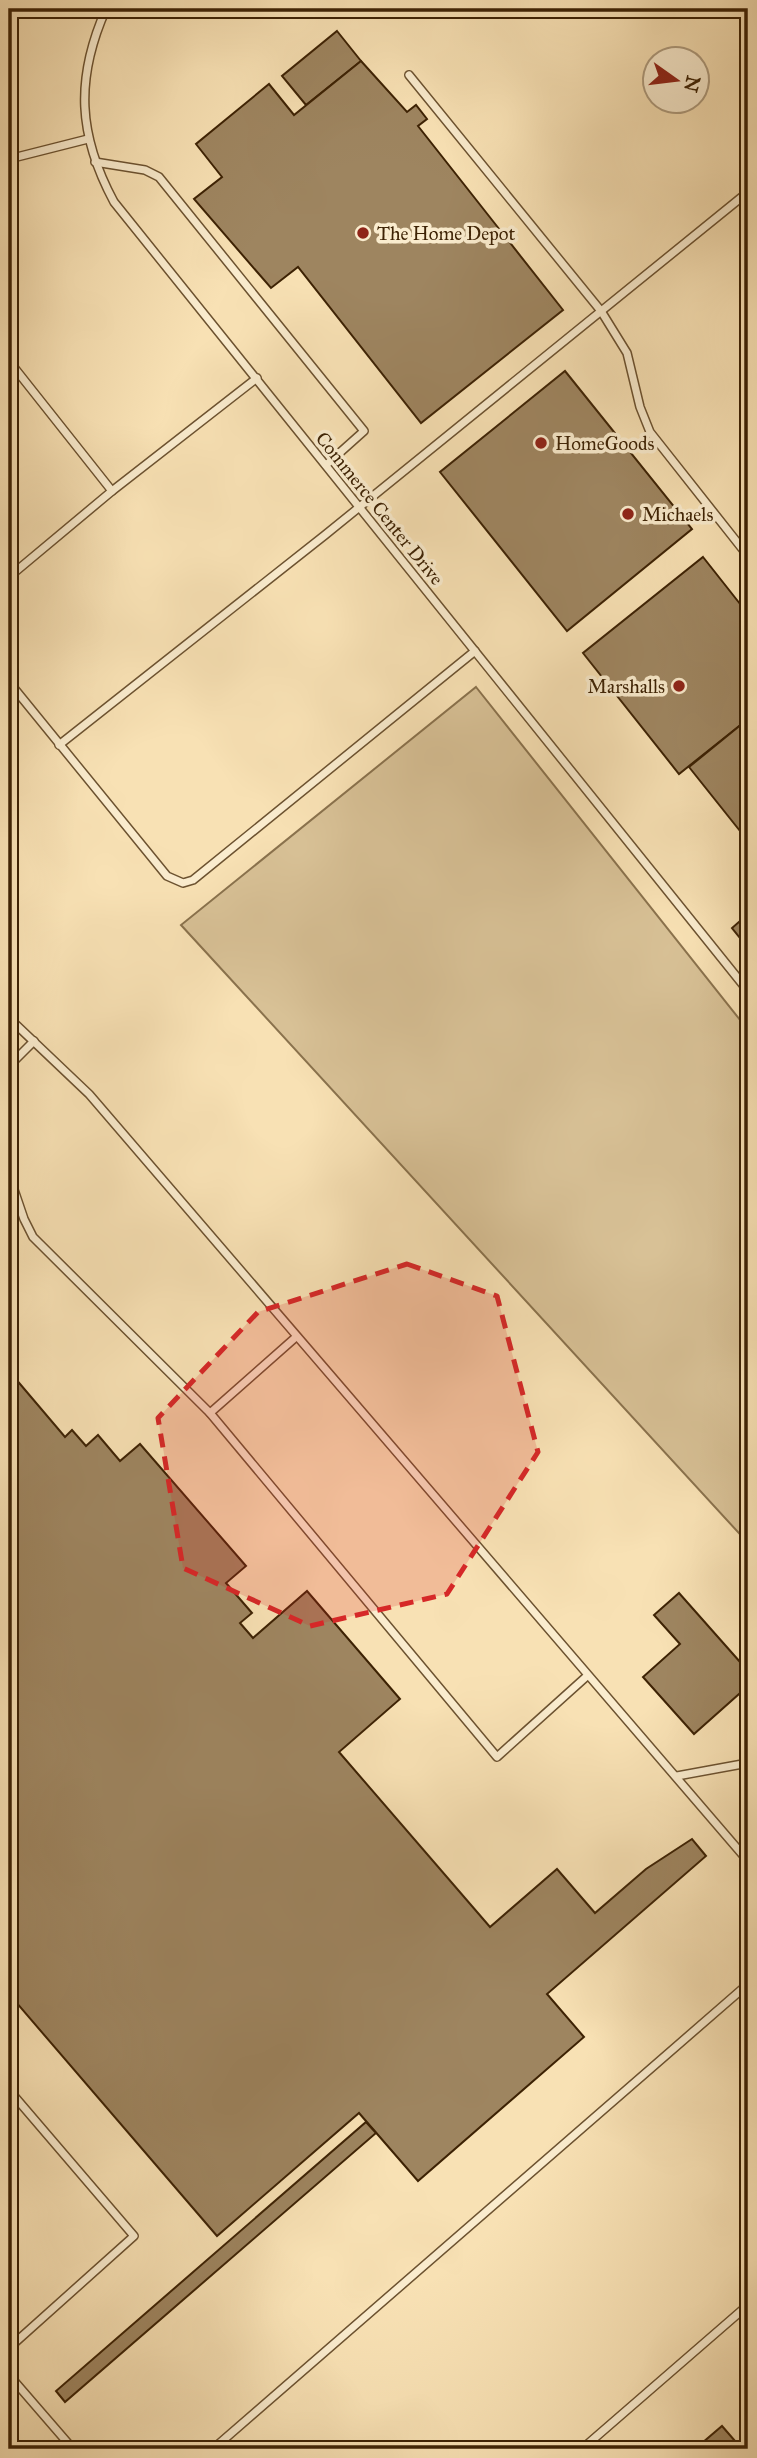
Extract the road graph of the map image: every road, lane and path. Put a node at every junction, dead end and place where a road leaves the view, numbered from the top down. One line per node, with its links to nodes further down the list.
1 (106, 9): 3 (lane, Commerce Center Drive)
2 (409, 75): 7 (lane)
3 (88, 139): 4 (lane); 5 (lane, Commerce Center Drive)
4 (9, 159)
5 (95, 162): 9 (lane, Commerce Center Drive); 10 (lane)
6 (748, 192): 7 (lane)
7 (601, 311): 12 (lane); 13 (lane)
8 (9, 360): 11 (lane)
9 (257, 378): 10 (lane, Commerce Center Drive); 11 (lane)
10 (326, 465): 12 (lane, Commerce Center Drive)
11 (112, 491): 14 (lane)
12 (359, 507): 15 (lane, Commerce Center Drive); 17 (lane)
13 (748, 556)
14 (9, 577)
15 (475, 651): 17 (lane); 18 (lane, Commerce Center Drive)
16 (9, 682): 17 (lane)
17 (59, 746)
18 (748, 991)
19 (9, 1018): 20 (lane)
20 (34, 1041): 21 (lane); 23 (lane)
21 (9, 1066)
22 (9, 1175): 24 (lane)
23 (296, 1336): 24 (lane); 25 (lane)
24 (210, 1413): 25 (lane)
25 (587, 1676): 27 (lane)
26 (748, 1762): 27 (lane)
27 (677, 1776): 28 (lane)
28 (748, 1861)
29 (748, 1984): 35 (lane)
30 (9, 2091): 32 (lane)
31 (748, 2305): 36 (lane)
32 (9, 2348)
33 (9, 2375): 34 (lane)
34 (74, 2449)
35 (213, 2449)
36 (582, 2449)

